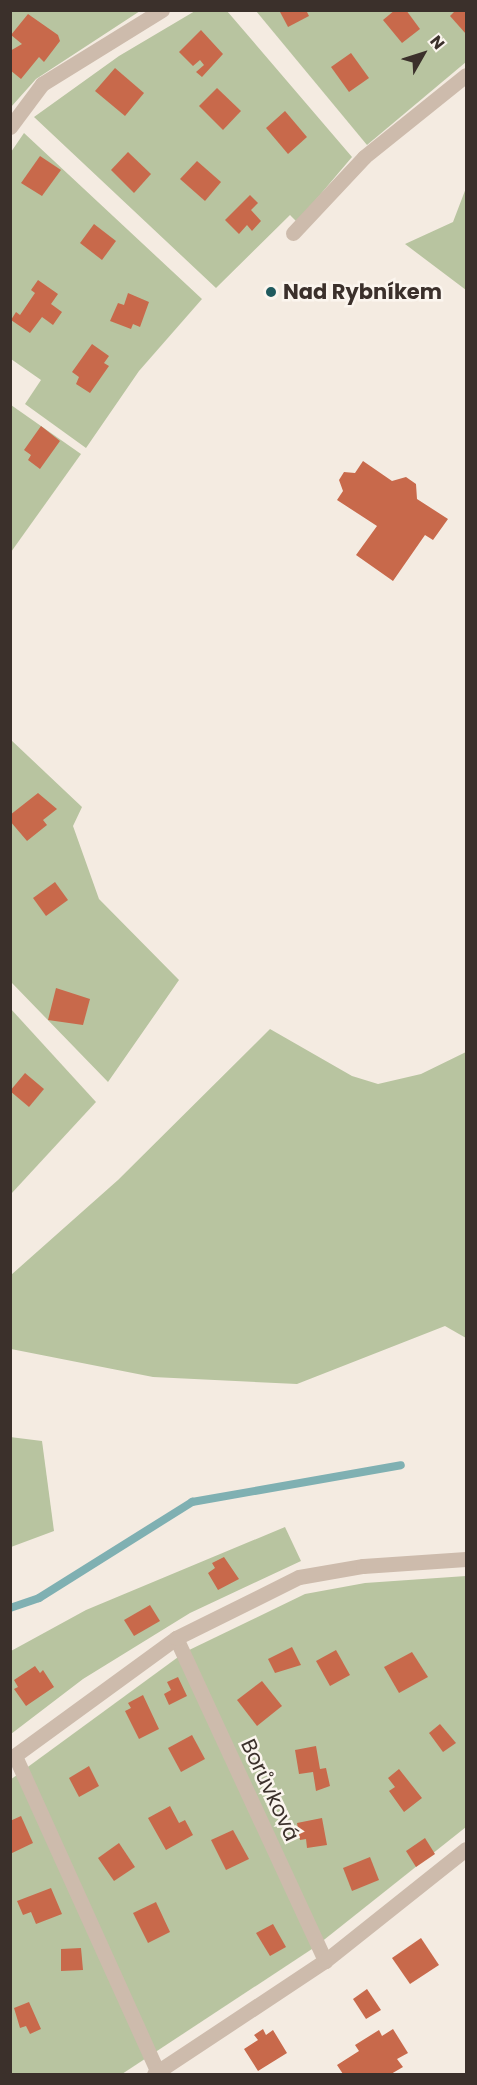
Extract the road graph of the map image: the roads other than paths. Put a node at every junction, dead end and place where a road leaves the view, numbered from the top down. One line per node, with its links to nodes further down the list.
1 (162, 10): 3 (street)
2 (466, 75): 4 (street)
3 (10, 127)
4 (293, 232)
5 (466, 1559): 6 (street)
6 (176, 1638): 7 (street); 9 (street, Borůvková)
7 (13, 1757): 10 (street)
8 (466, 1849): 9 (street)
9 (325, 1960): 10 (street)
10 (156, 2073)

